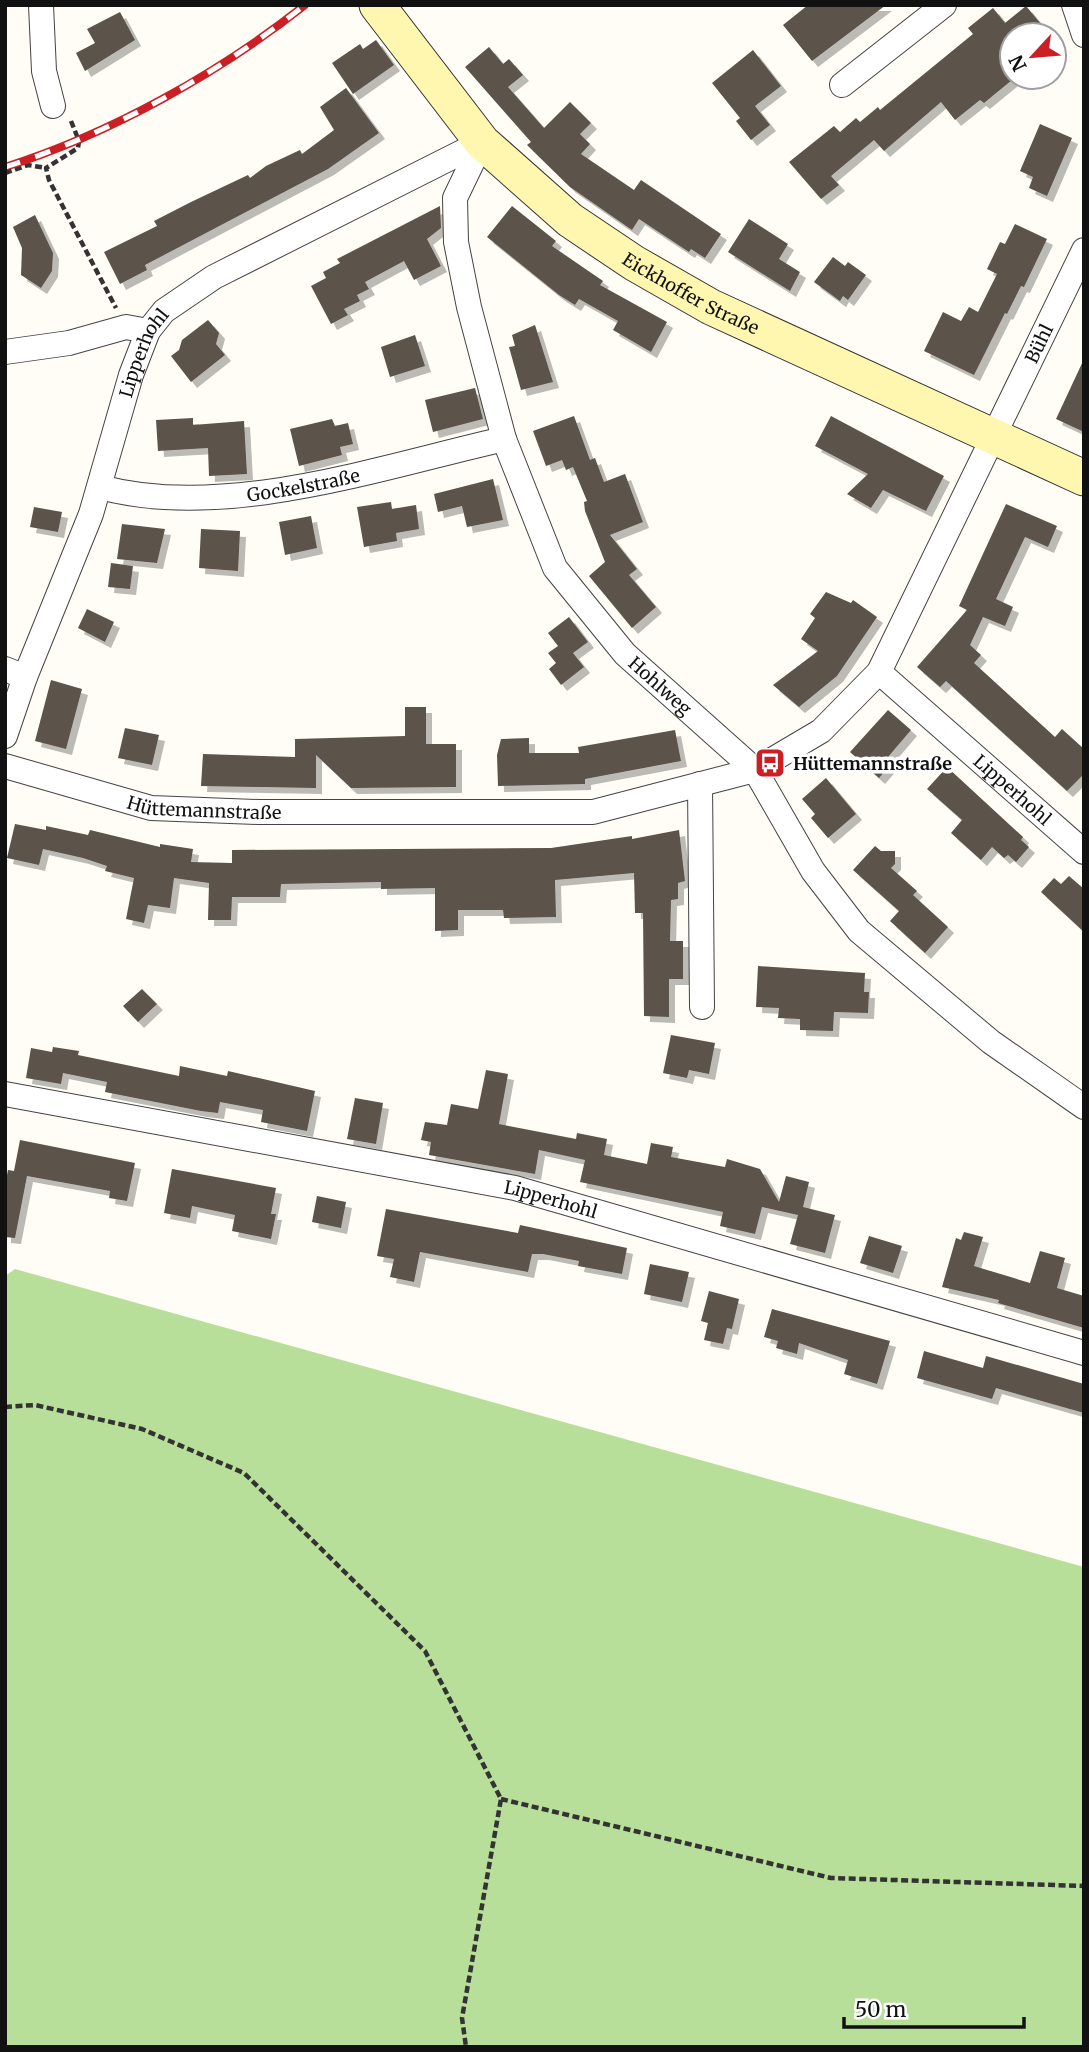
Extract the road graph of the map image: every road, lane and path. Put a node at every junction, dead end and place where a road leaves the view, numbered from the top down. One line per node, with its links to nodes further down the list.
1 (41, 5): 7 (street)
2 (377, 5): 8 (main road, Eickhoffer Straße)
3 (944, 5): 6 (street)
4 (1074, 5): 5 (street)
5 (1084, 35)
6 (842, 85)
7 (53, 106): 9 (path)
8 (482, 142): 12 (street, Lipperhohl); 14 (main road, Eickhoffer Straße); 15 (street, Hohlweg)
9 (47, 168): 10 (path); 12 (path)
10 (5, 173)
11 (1084, 250): 14 (street, Bühl)
12 (137, 329): 13 (street); 17 (street, Lipperhohl)
13 (5, 352)
14 (993, 437): 16 (main road, Eickhoffer Straße); 18 (street, Hüttemannstraße)
15 (504, 439): 17 (street, Gockelstraße); 22 (street, Hohlweg)
16 (1084, 478)
17 (100, 486): 19 (street, Lipperhohl)
18 (879, 672): 22 (street, Hüttemannstraße); 24 (street, Lipperhohl)
19 (15, 673): 20 (street, Lipperhohl)
20 (5, 736)
21 (5, 766): 23 (street, Hüttemannstraße)
22 (755, 771): 23 (street, Hüttemannstraße); 27 (street, Hohlweg)
23 (700, 784): 25 (street)
24 (1084, 852)
25 (702, 1007)
26 (5, 1094): 28 (street, Lipperhohl)
27 (1084, 1107)
28 (1084, 1353)
29 (5, 1407): 30 (path)
30 (502, 1799): 31 (path); 32 (path)
31 (1084, 1886)
32 (466, 2047)

